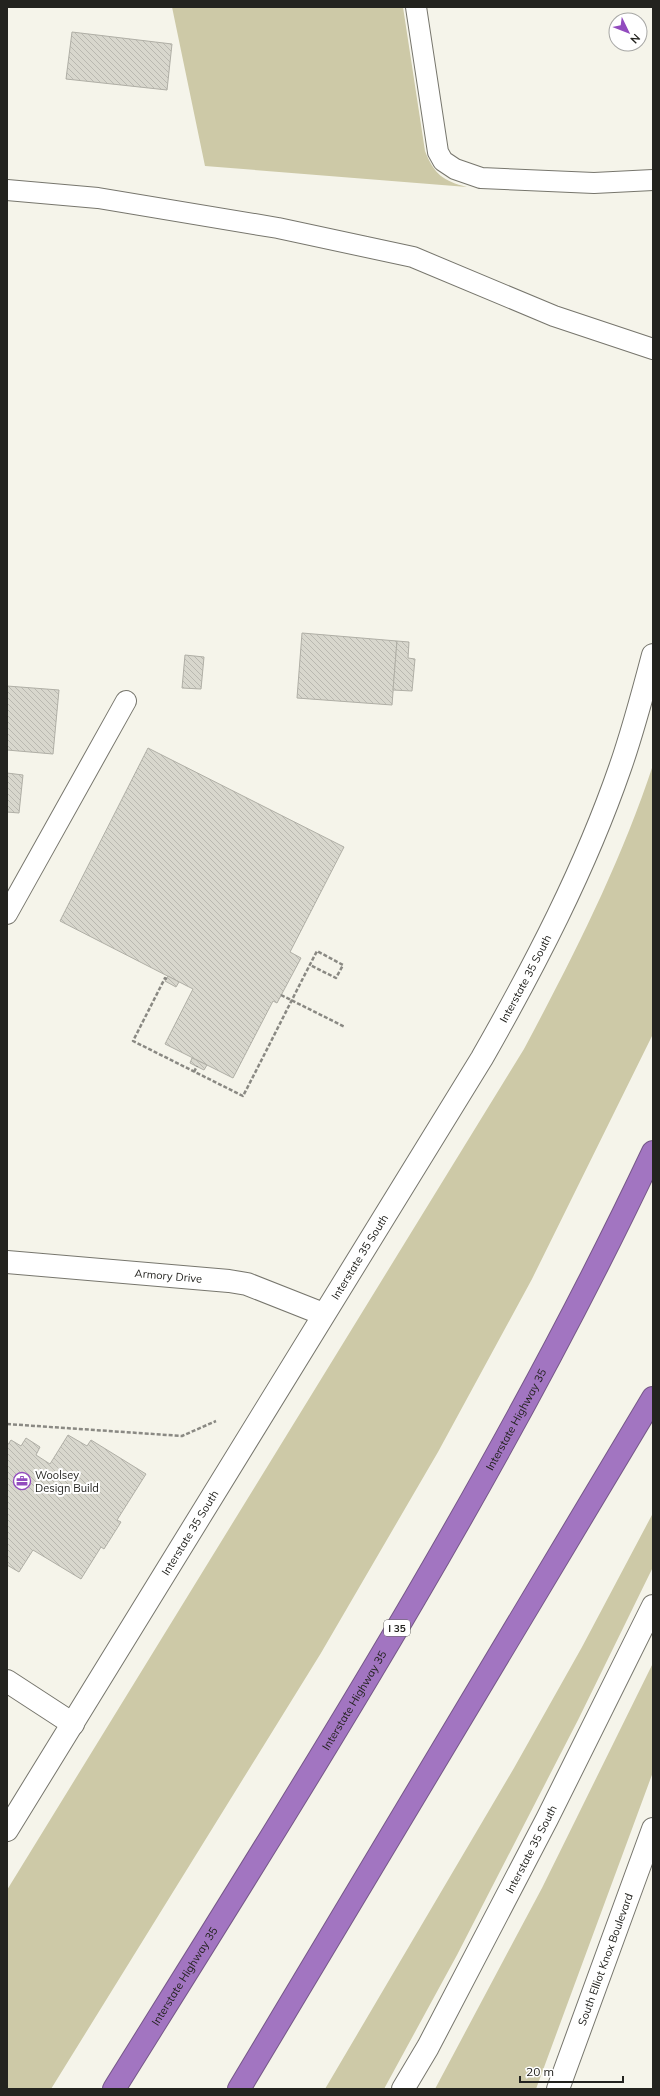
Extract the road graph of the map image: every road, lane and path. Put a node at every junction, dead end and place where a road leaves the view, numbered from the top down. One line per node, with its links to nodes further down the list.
1 (416, 7): 2 (lane)
2 (653, 180)
3 (7, 190): 4 (lane)
4 (653, 349)
5 (653, 655): 17 (main road, Interstate 35 South)
6 (126, 701): 7 (lane)
7 (7, 914)
8 (310, 965): 8 (path); 11 (path)
9 (167, 979): 14 (path)
10 (282, 995): 11 (path)
11 (292, 1000): 12 (path); 14 (path)
12 (345, 1027)
13 (197, 1066): 14 (path)
14 (194, 1072)
15 (653, 1152): 26 (highway, Interstate Highway 35 / I 35)
16 (7, 1262): 17 (main road, Armory Drive)
17 (323, 1314): 23 (main road, Interstate 35 South)
18 (653, 1398): 27 (highway)
19 (216, 1421): 20 (path)
20 (7, 1424)
21 (653, 1606): 28 (main road, Interstate 35 South)
22 (7, 1681): 23 (main road)
23 (74, 1724): 25 (main road, Interstate 35 South)
24 (653, 1829): 29 (main road, South Elliot Knox Boulevard)
25 (7, 1830)
26 (114, 2089)
27 (238, 2089)
28 (403, 2089)
29 (558, 2089)

